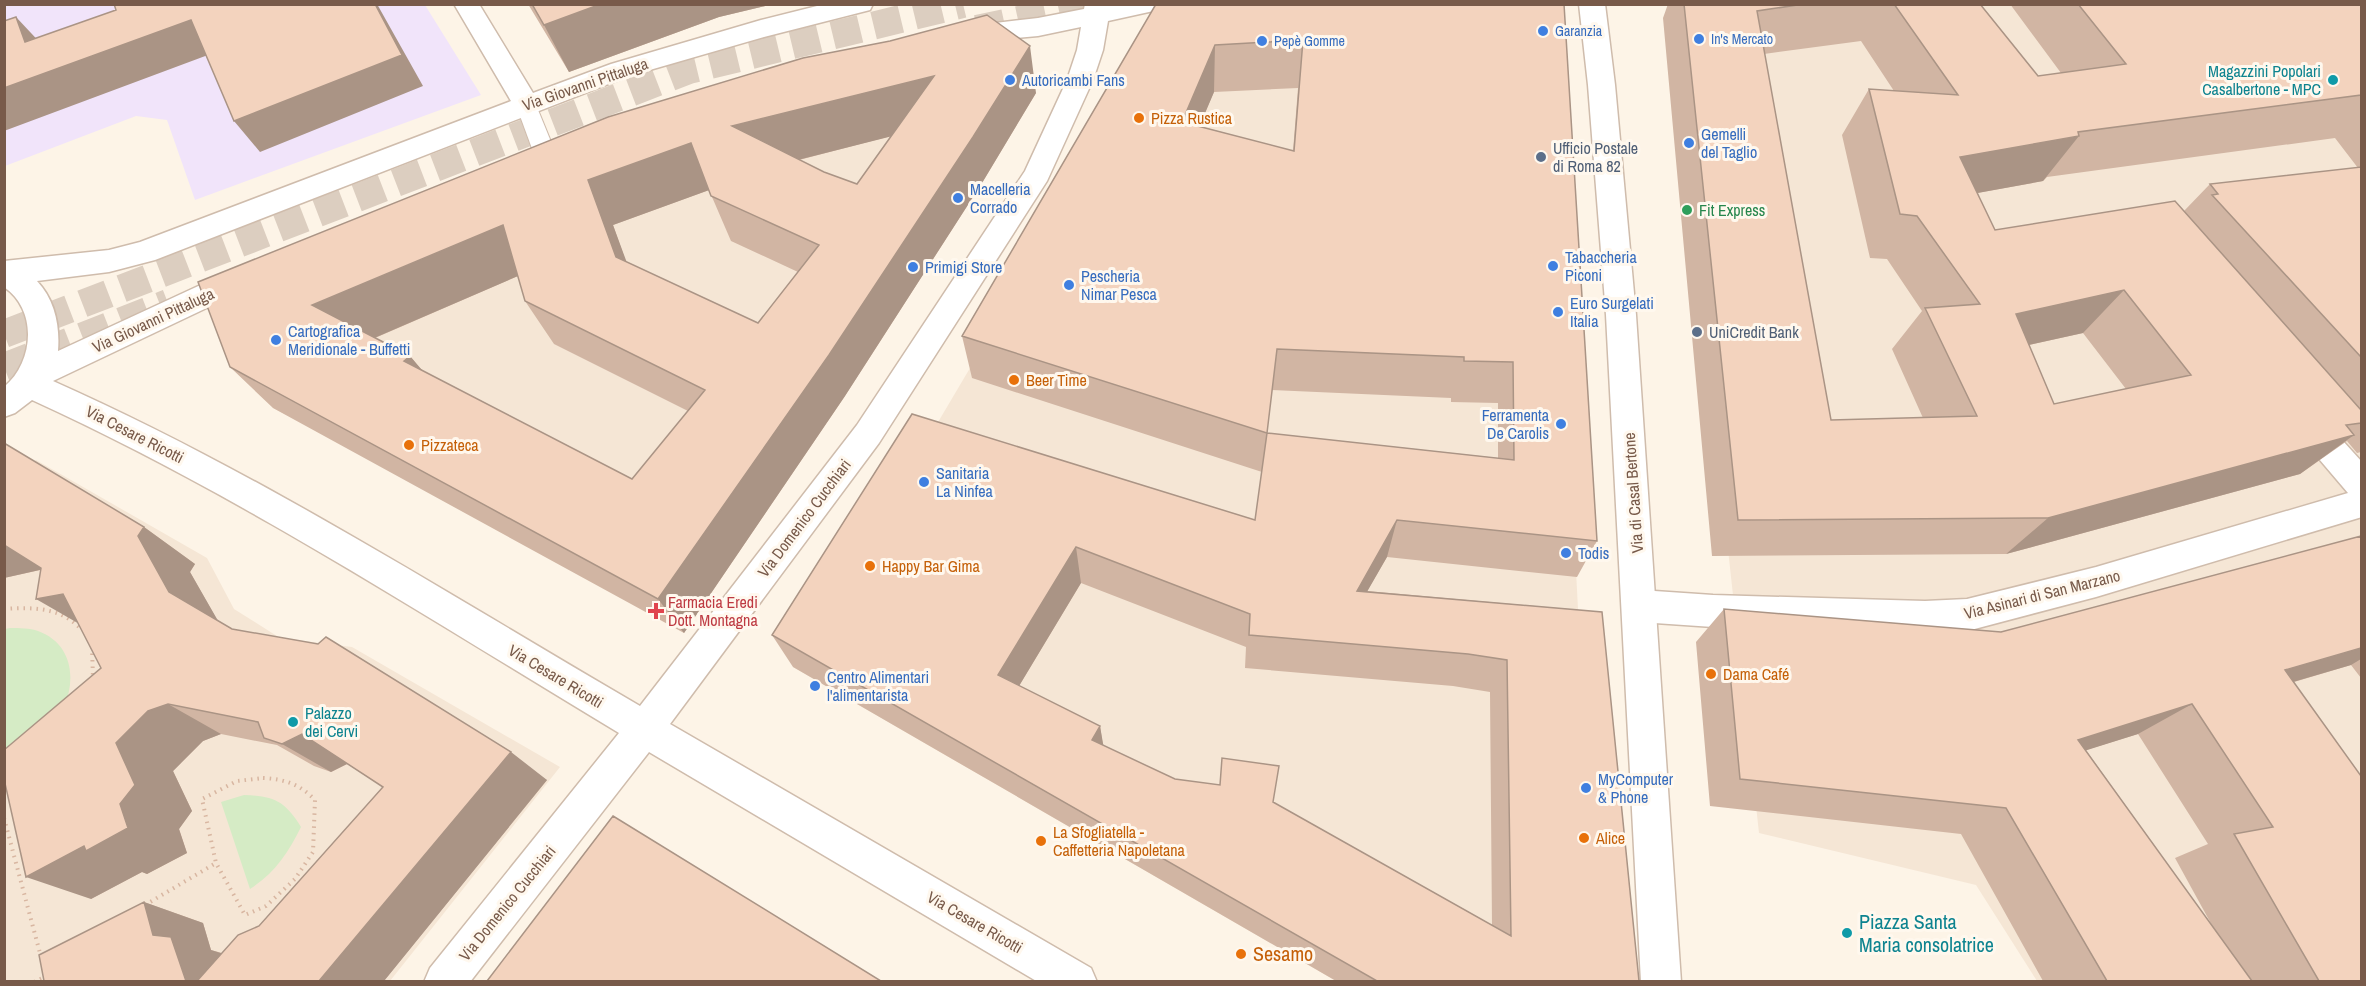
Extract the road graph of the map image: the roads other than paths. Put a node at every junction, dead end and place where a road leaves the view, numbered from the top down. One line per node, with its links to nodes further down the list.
1 (466, 4): 7 (street)
2 (861, 4): 7 (street, Via Giovanni Pittaluga)
3 (1149, 4): 5 (street)
4 (1592, 4): 15 (street, Via di Casal Bertone)
5 (1098, 10): 6 (street); 16 (street, Via Domenico Cucchiari)
6 (942, 37)
7 (526, 105): 8 (lane); 10 (street, Via Giovanni Pittaluga)
8 (544, 154)
9 (272, 265): 11 (street, Via Giovanni Pittaluga)
10 (6, 273): 11 (street)
11 (22, 388): 16 (street, Via Cesare Ricotti)
12 (2285, 397): 13 (street)
13 (2361, 486)
14 (2361, 503): 15 (street, Via Asinari di San Marzano)
15 (1640, 606): 19 (street, Via di Casal Bertone)
16 (644, 729): 17 (street, Via Domenico Cucchiari); 18 (street, Via Cesare Ricotti)
17 (444, 981)
18 (1077, 981)
19 (1661, 981)

